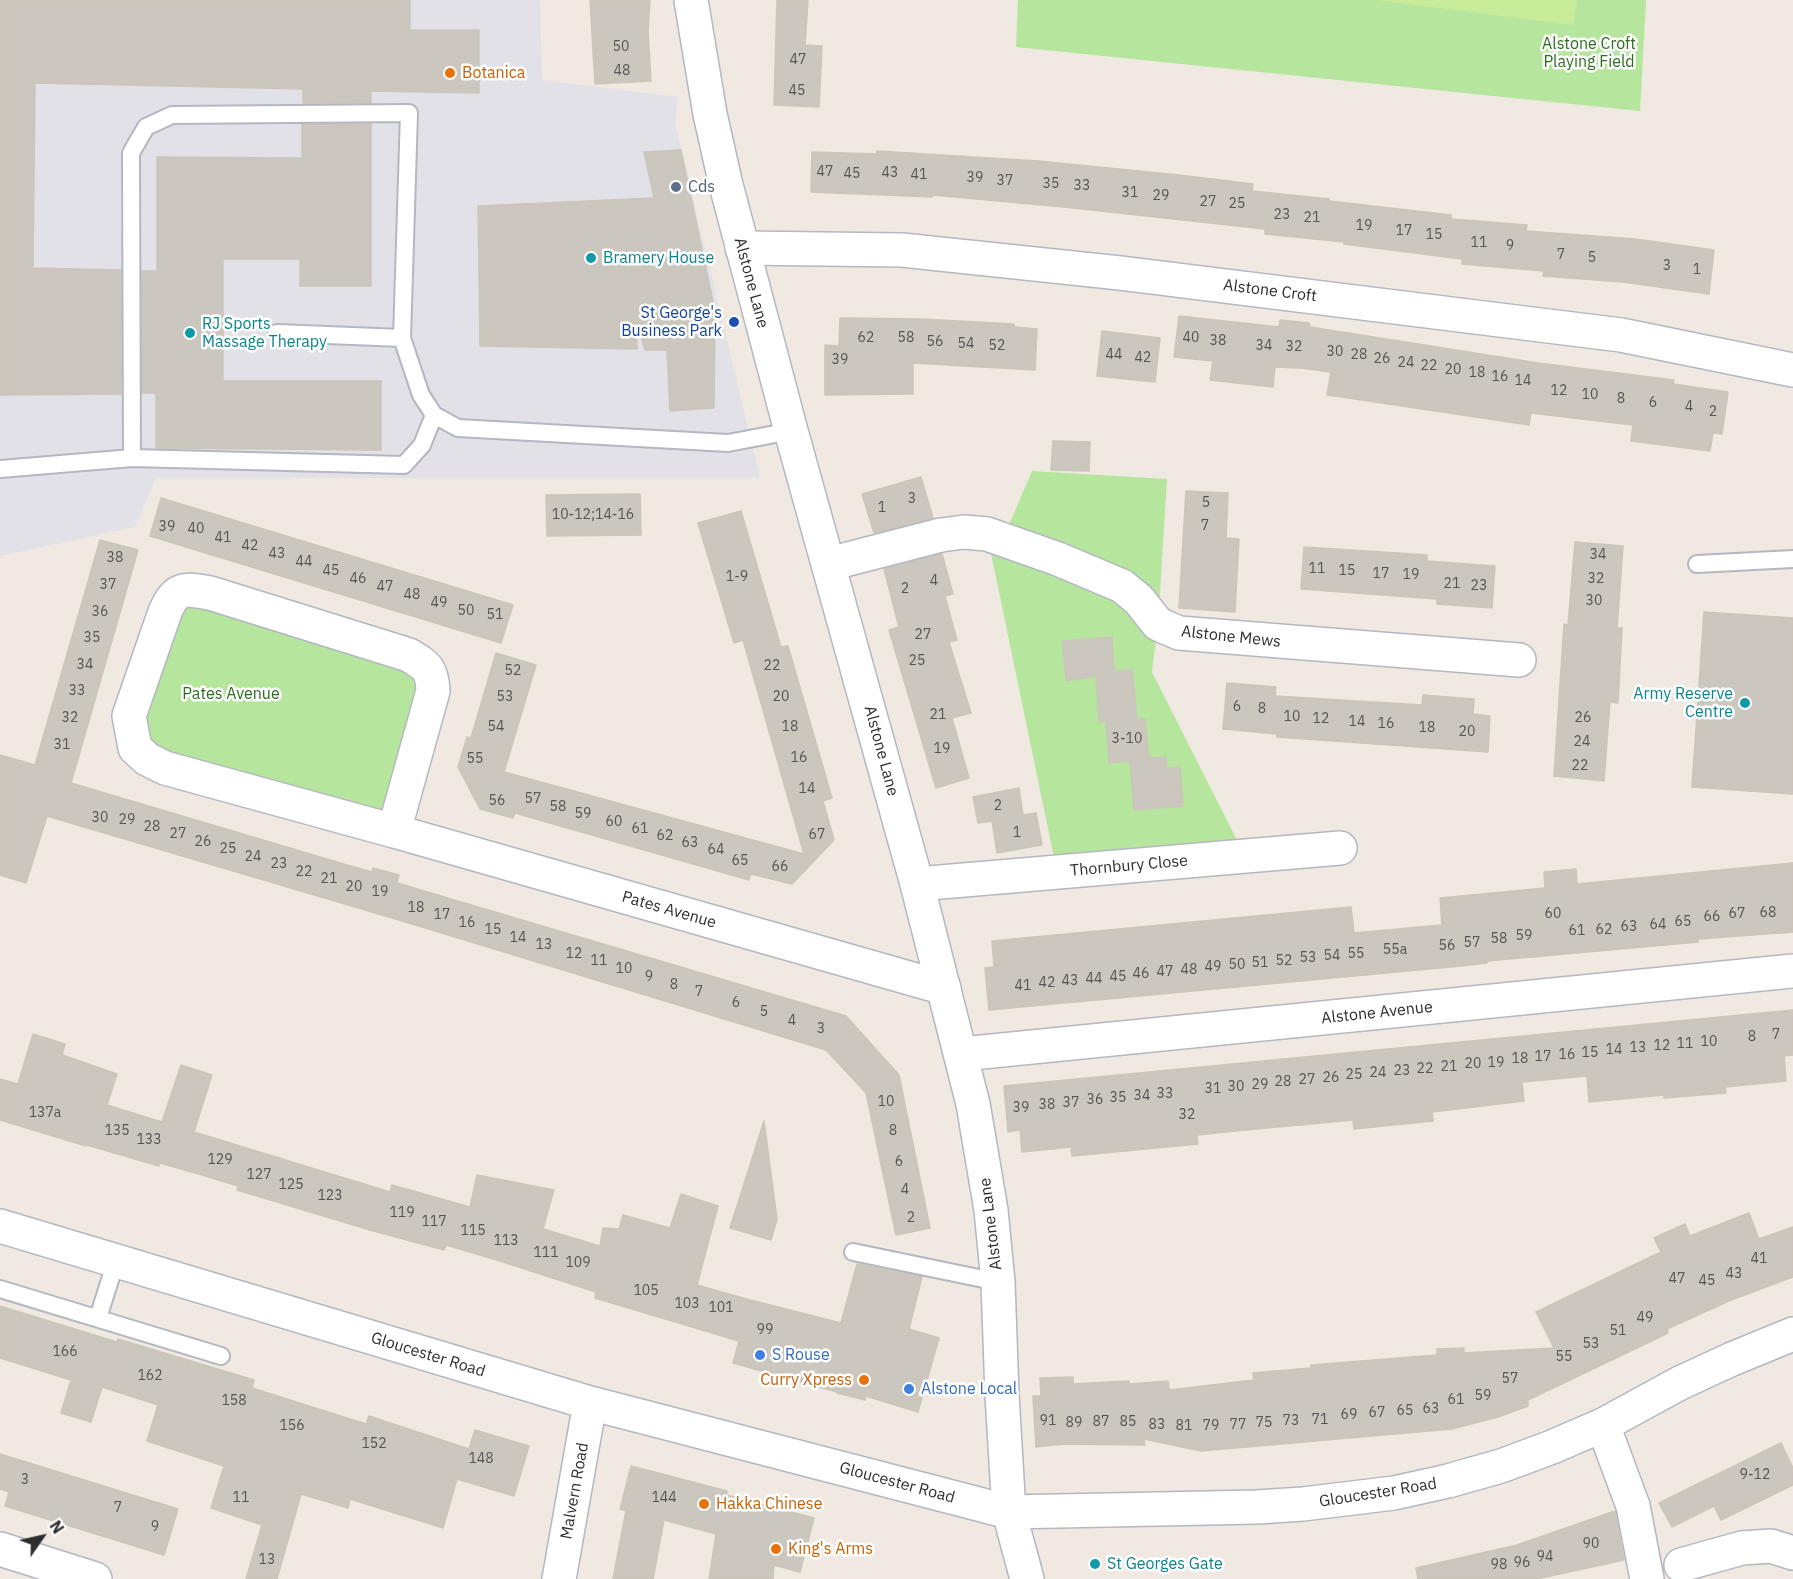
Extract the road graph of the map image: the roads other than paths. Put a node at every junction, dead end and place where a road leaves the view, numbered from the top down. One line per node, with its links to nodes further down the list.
1 (691, 0): 2 (street, Alstone Lane)
2 (742, 248): 5 (street, Alstone Croft); 7 (street, Alstone Lane)
3 (277, 333): 4 (lane)
4 (402, 338): 6 (lane); 8 (lane)
5 (1793, 370)
6 (435, 416): 7 (lane); 8 (lane)
7 (791, 431): 11 (street, Alstone Lane)
8 (132, 458): 9 (lane)
9 (0, 469)
10 (1793, 559): 12 (lane)
11 (829, 564): 13 (street, Alstone Mews); 16 (street, Alstone Lane)
12 (1697, 564)
13 (1520, 660)
14 (394, 831): 14 (street, Pates Avenue); 18 (street, Pates Avenue)
15 (1341, 848): 16 (street, Thornbury Close)
16 (917, 884): 18 (street, Alstone Lane)
17 (1793, 971): 19 (street, Alstone Avenue)
18 (944, 988): 19 (street, Alstone Lane)
19 (962, 1054): 23 (street, Alstone Lane)
20 (0, 1226): 22 (street, Gloucester Road)
21 (853, 1251): 23 (lane)
22 (116, 1261): 25 (lane); 28 (street, Gloucester Road)
23 (998, 1282): 30 (street, Alstone Lane)
24 (0, 1289): 25 (lane)
25 (98, 1318): 27 (lane)
26 (1793, 1334): 29 (street, Gloucester Road)
27 (221, 1356)
28 (590, 1403): 30 (street, Gloucester Road); 35 (street, Malvern Road)
29 (1603, 1425): 30 (street, Gloucester Road); 37 (street)
30 (1009, 1512): 36 (street, Alstone Lane)
31 (0, 1549): 34 (street)
32 (1793, 1553): 33 (street)
33 (1681, 1565)
34 (95, 1579)
35 (559, 1579)
36 (1027, 1579)
37 (1647, 1579)

